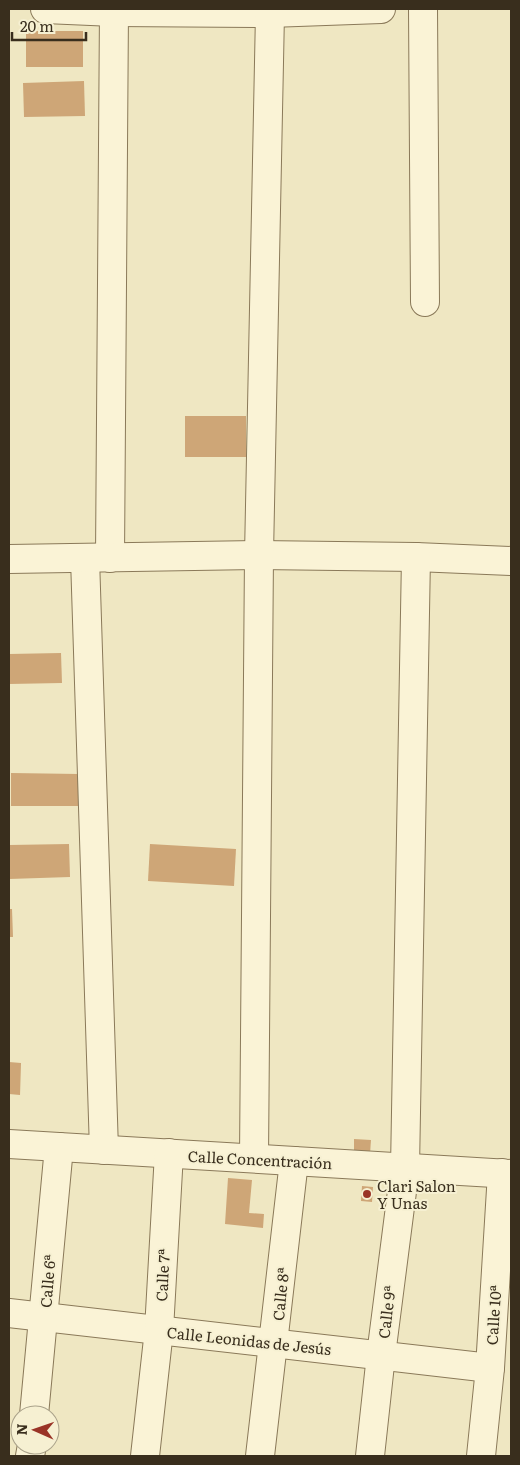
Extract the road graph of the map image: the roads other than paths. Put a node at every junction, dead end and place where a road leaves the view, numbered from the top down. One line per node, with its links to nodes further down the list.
1 (45, 9): 4 (street)
2 (381, 9): 5 (street)
3 (424, 9): 6 (street)
4 (114, 10): 5 (street); 9 (street)
5 (270, 13): 7 (street)
6 (425, 302)
7 (259, 555): 8 (street); 9 (street); 16 (street)
8 (416, 557): 11 (street); 18 (street, Calle 9ª)
9 (98, 558): 10 (street); 14 (street)
10 (9, 559)
11 (511, 561)
12 (9, 1144): 13 (street, Calle Concentración)
13 (59, 1147): 14 (street, Calle Concentración); 21 (street, Calle 6ª)
14 (104, 1150): 15 (street, Calle Concentración)
15 (169, 1153): 16 (street, Calle Concentración); 22 (street, Calle 7ª)
16 (254, 1158): 17 (street, Calle Concentración)
17 (294, 1161): 18 (street, Calle Concentración); 23 (street, Calle 8ª)
18 (405, 1168): 19 (street, Calle Concentración); 24 (street, Calle 9ª)
19 (507, 1174): 25 (street, Calle 10ª)
20 (9, 1313): 21 (street, Calle Leonidas de Jesús)
21 (44, 1317): 22 (street, Calle Leonidas de Jesús); 26 (street, Calle 6ª)
22 (159, 1330): 23 (street, Calle Leonidas de Jesús); 27 (street, Calle 7ª)
23 (274, 1343): 24 (street, Calle Leonidas de Jesús); 28 (street, Calle 8ª)
24 (381, 1355): 25 (street, Calle Leonidas de Jesús); 29 (street, Calle 9ª)
25 (490, 1368): 30 (street, Calle 10ª)
26 (35, 1405)
27 (145, 1456)
28 (260, 1456)
29 (370, 1456)
30 (481, 1456)

